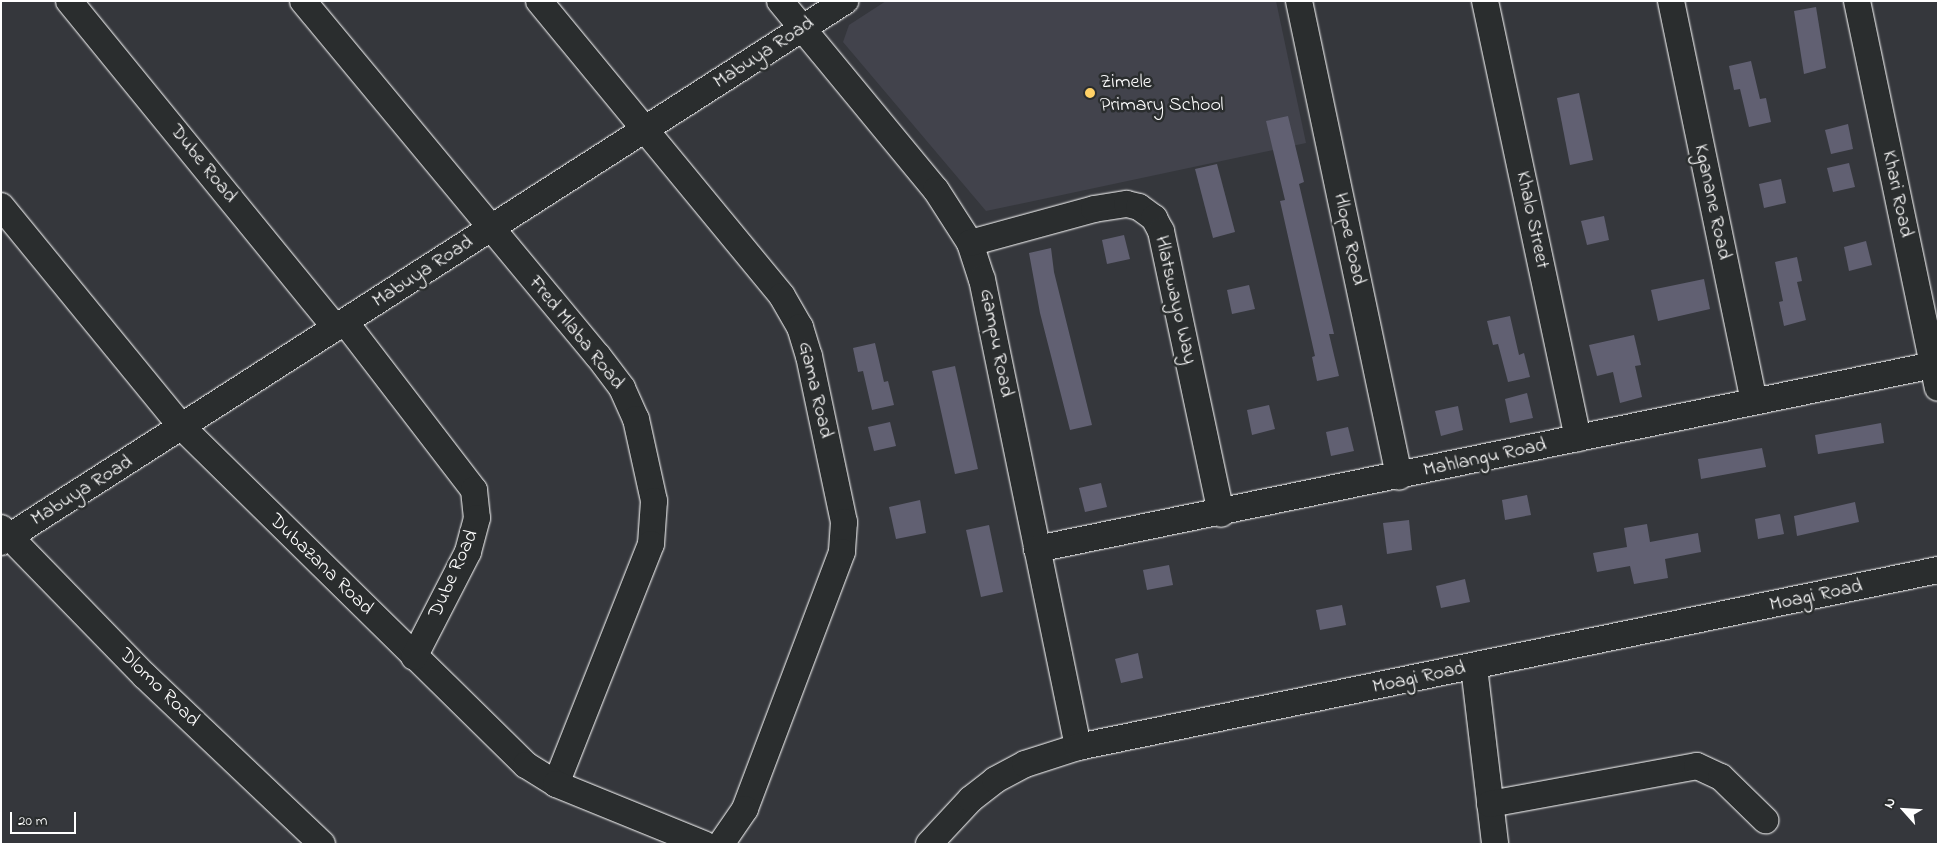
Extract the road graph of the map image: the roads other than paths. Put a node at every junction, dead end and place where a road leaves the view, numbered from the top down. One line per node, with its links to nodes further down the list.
1 (69, 1): 15 (street, Dube Road)
2 (303, 1): 13 (street, Fred Mlaba Road)
3 (539, 1): 11 (street, Gama Road)
4 (780, 1): 10 (street, Gampu Road)
5 (845, 1): 10 (street, Mabuya Road)
6 (1299, 1): 20 (street, Hlope Road)
7 (1485, 1): 19 (street, Khalo Street)
8 (1670, 1): 17 (street, Kganane Road)
9 (1857, 1): 16 (street, Khari Road)
10 (803, 28): 11 (street, Mabuya Road); 14 (street, Gampu Road)
11 (642, 131): 13 (street, Mabuya Road); 33 (street, Gama Road)
12 (1, 206): 18 (street, Dubazana Road)
13 (490, 228): 15 (street, Mabuya Road); 28 (street, Fred Mlaba Road)
14 (970, 243): 21 (street, Hlatswayo Way); 23 (street, Gampu Road)
15 (340, 325): 18 (street, Mabuya Road); 25 (street, Dube Road)
16 (1935, 376): 17 (street, Mahlangu Road)
17 (1754, 402): 19 (street, Mahlangu Road)
18 (183, 428): 22 (street, Mabuya Road); 25 (street, Dubazana Road)
19 (1578, 438): 20 (street, Mahlangu Road)
20 (1399, 477): 21 (street, Mahlangu Road)
21 (1221, 514): 23 (street, Mahlangu Road)
22 (4, 535): 31 (street, Dlomo Road)
23 (1037, 549): 27 (street, Gampu Road)
24 (1938, 570): 26 (street, Moagi Road)
25 (414, 656): 28 (street, Dubazana Road)
26 (1474, 667): 27 (street, Moagi Road); 29 (street)
27 (1078, 747): 34 (street, Moagi Road)
28 (556, 784): 32 (street, Dubazana Road)
29 (1490, 804): 30 (street); 35 (street)
30 (1765, 820)
31 (322, 844)
32 (704, 844)
33 (721, 844)
34 (929, 844)
35 (1494, 844)

